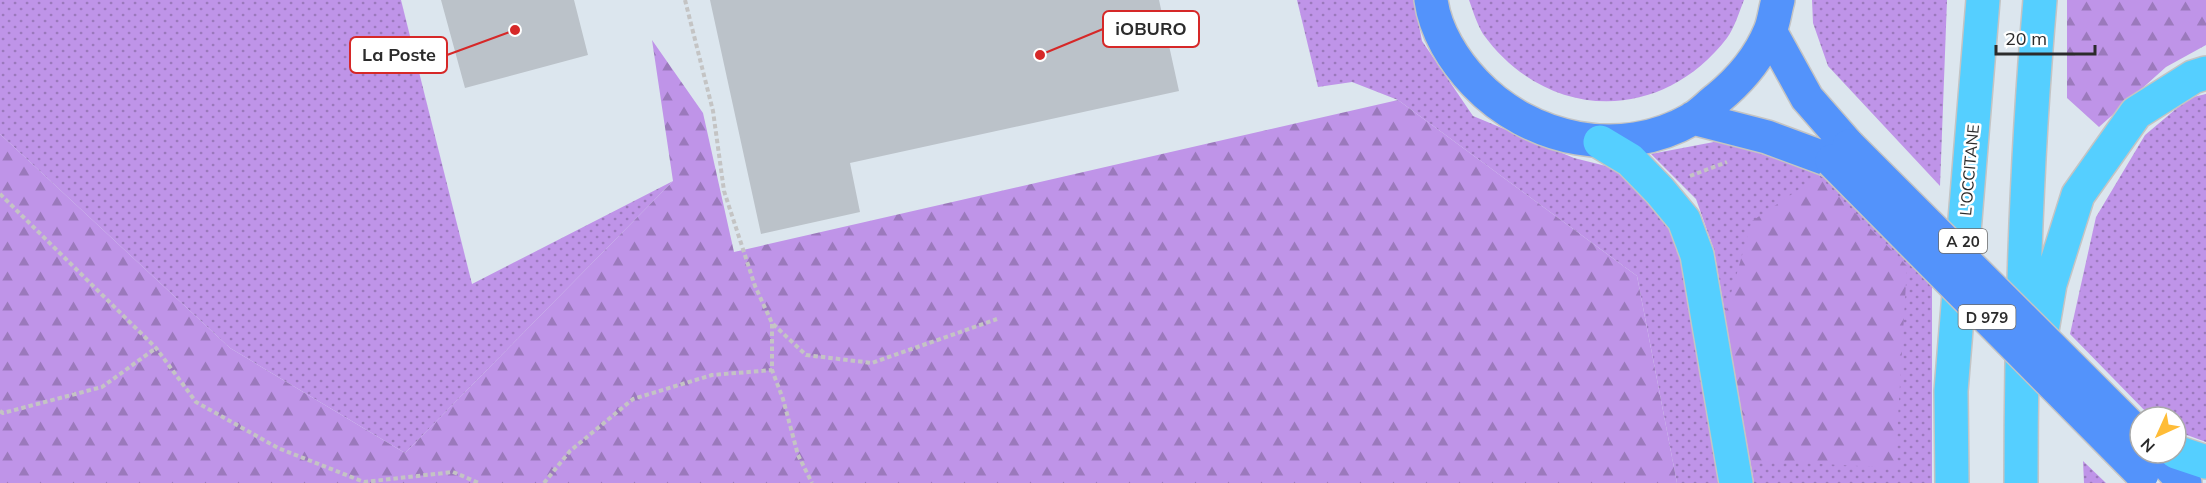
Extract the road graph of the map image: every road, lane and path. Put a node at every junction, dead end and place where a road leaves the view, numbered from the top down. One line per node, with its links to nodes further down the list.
1 (685, 0): 13 (path)
2 (1431, 0): 9 (main road)
3 (1778, 0): 6 (main road)
4 (1983, 0): 26 (highway, L'OCCITANE / A 20)
5 (2040, 0): 18 (highway)
6 (1770, 31): 8 (main road); 10 (main road, D 979)
7 (2206, 73): 18 (highway)
8 (1693, 118): 9 (main road); 10 (main road, D 979)
9 (1600, 142): 25 (highway)
10 (1840, 154): 17 (main road, D 979, bridge); 21 (main road, D 979, bridge)
11 (0, 194): 14 (path)
12 (997, 319): 13 (path)
13 (772, 323): 15 (path)
14 (156, 348): 16 (path); 22 (path)
15 (772, 370): 23 (path); 24 (path)
16 (0, 411)
17 (2128, 424)
18 (2021, 444): 27 (highway)
19 (2188, 457): 20 (highway)
20 (2206, 462)
21 (2150, 470): 28 (main road, D 979)
22 (479, 483)
23 (544, 483)
24 (812, 483)
25 (1736, 483)
26 (1952, 483)
27 (2021, 483)
28 (2185, 483)

